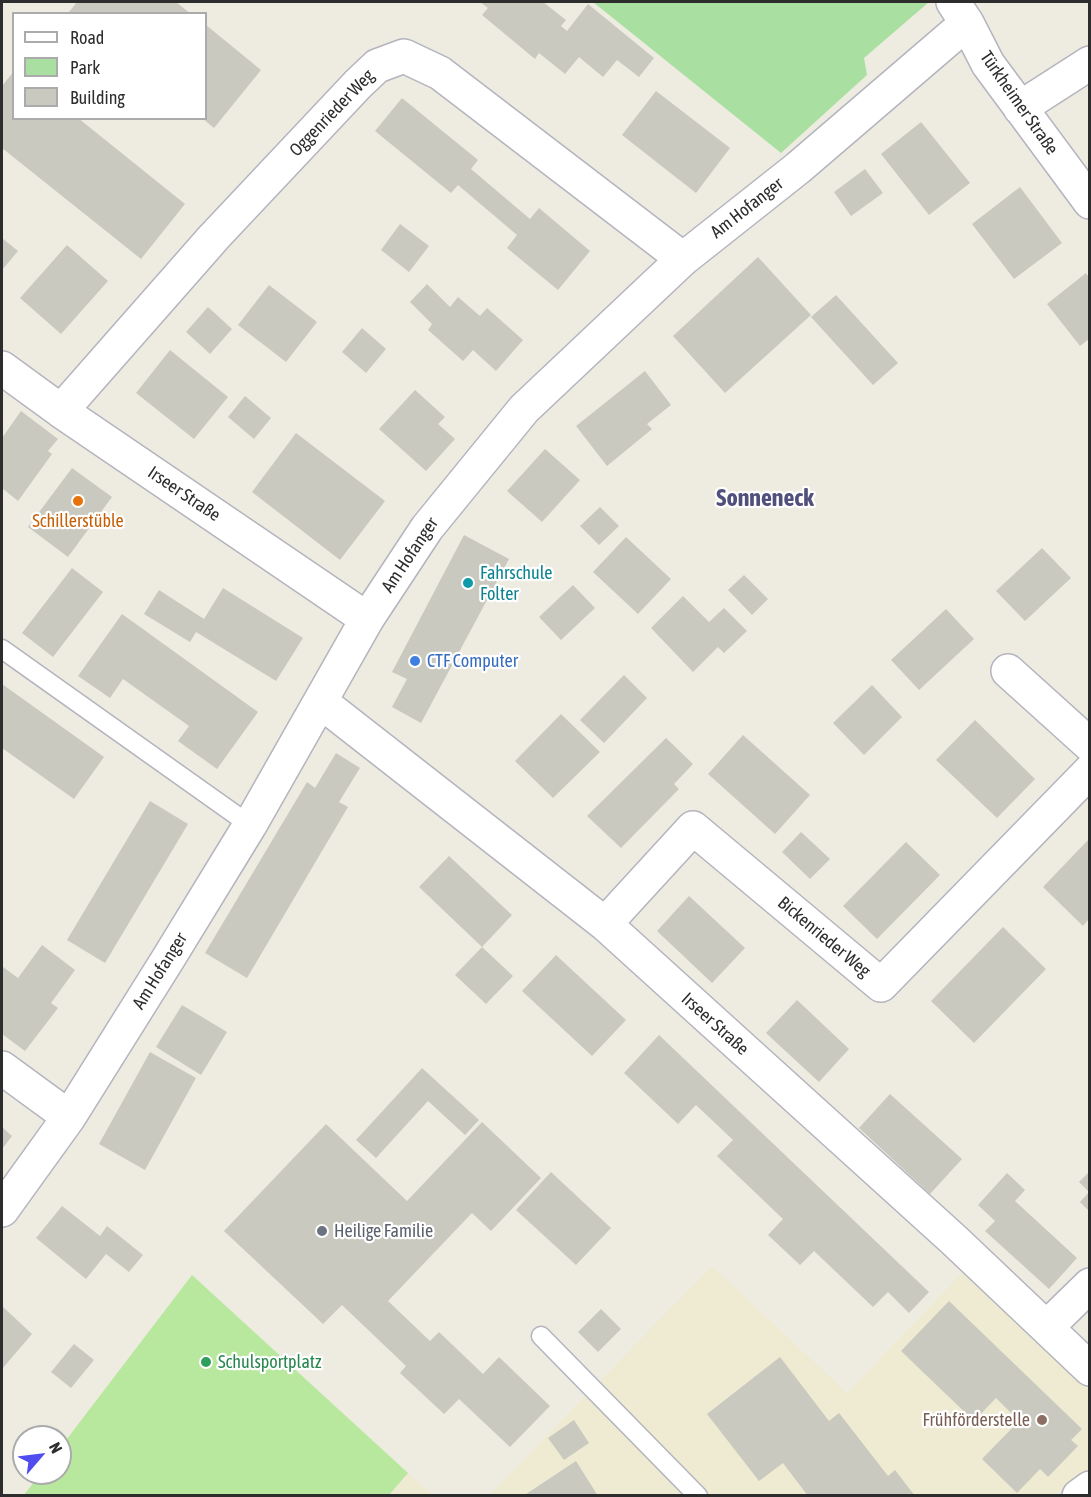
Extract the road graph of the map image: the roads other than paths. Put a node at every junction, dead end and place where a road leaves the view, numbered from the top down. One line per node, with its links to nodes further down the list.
1 (960, 12): 3 (street, Türkheimer Straße); 5 (street, Am Hofanger)
2 (1089, 63): 3 (street)
3 (1020, 108): 4 (street, Türkheimer Straße)
4 (1089, 202)
5 (683, 259): 7 (street, Oggenrieder Weg); 8 (street, Am Hofanger)
6 (2, 371): 7 (street, Irseer Straße)
7 (62, 411): 8 (street, Irseer Straße)
8 (367, 619): 11 (street, Am Hofanger)
9 (2, 649): 14 (lane)
10 (1008, 671): 12 (street)
11 (321, 702): 14 (street, Am Hofanger); 15 (street, Irseer Straße)
12 (1089, 745)
13 (1089, 771): 15 (street, Bickenrieder Weg)
14 (250, 825): 17 (street, Am Hofanger)
15 (605, 924): 20 (street, Irseer Straße)
16 (2, 1068): 17 (street)
17 (69, 1117): 18 (street, Am Hofanger)
18 (2, 1210)
19 (1089, 1285): 20 (street)
20 (1047, 1327): 22 (street, Irseer Straße)
21 (541, 1336): 24 (lane)
22 (1089, 1369)
23 (1089, 1488): 25 (street)
24 (698, 1496)
25 (1079, 1496)

